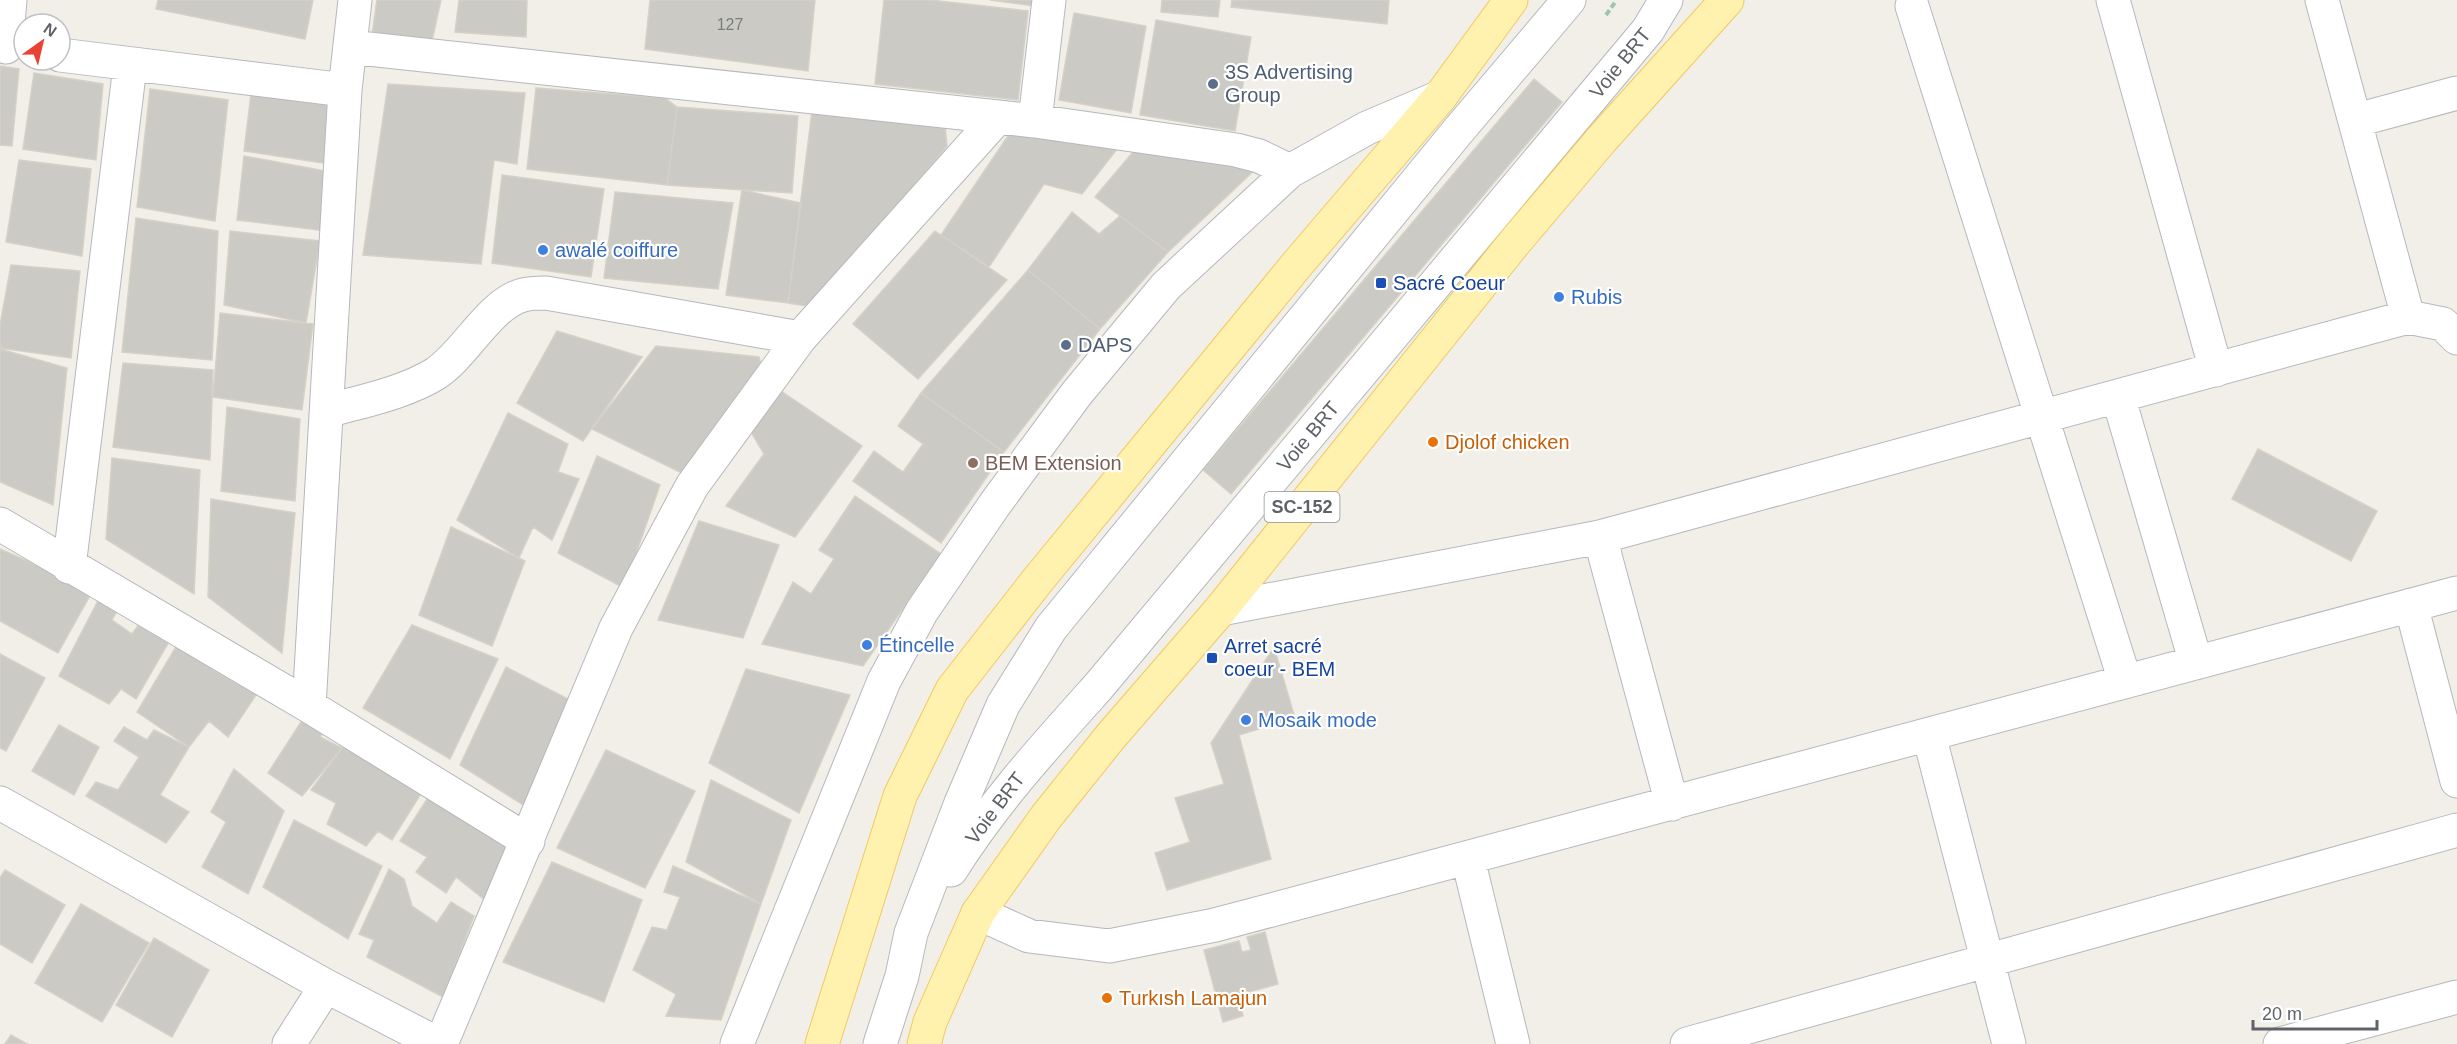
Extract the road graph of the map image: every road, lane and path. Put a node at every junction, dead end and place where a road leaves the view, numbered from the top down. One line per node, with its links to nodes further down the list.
1 (10, 0): 12 (street)
2 (356, 0): 11 (street)
3 (1049, 0): 20 (street)
4 (1511, 0): 17 (main road)
5 (1569, 0): 46 (street, Voie BRT)
6 (1666, 0): 46 (street, Voie BRT)
7 (1727, 0): 34 (main road, SC-152)
8 (2113, 0): 25 (street)
9 (2322, 0): 19 (street)
10 (1912, 6): 28 (street)
11 (350, 47): 15 (street); 18 (street)
12 (10, 48)
13 (72, 57): 14 (street)
14 (130, 66): 15 (street); 31 (street)
15 (345, 90): 27 (street)
16 (2457, 93): 19 (street)
17 (1440, 97): 21 (street); 53 (main road)
18 (997, 118): 20 (street); 23 (street)
19 (2357, 120): 22 (street)
20 (1035, 121): 21 (street)
21 (1290, 171): 52 (street)
22 (2408, 317): 24 (street); 25 (street)
23 (800, 338): 27 (street); 43 (street)
24 (2457, 338)
25 (2216, 369): 26 (street)
26 (2118, 396): 28 (street); 35 (street)
27 (327, 411): 37 (street)
28 (2042, 416): 30 (street); 36 (street)
29 (0, 524): 31 (street)
30 (1599, 537): 34 (street); 41 (street)
31 (69, 567): 37 (street)
32 (2457, 593): 33 (street)
33 (2411, 605): 35 (street); 39 (street)
34 (1221, 609): 45 (main road, SC-152)
35 (2196, 663): 36 (street)
36 (2125, 681): 38 (street)
37 (309, 706): 43 (street)
38 (1929, 735): 41 (street); 47 (street)
39 (2457, 781)
40 (0, 803): 48 (street)
41 (1672, 804): 44 (street)
42 (2457, 830): 47 (street)
43 (528, 841): 51 (street)
44 (1468, 860): 45 (street); 56 (street)
45 (978, 912): 55 (main road, SC-152)
46 (912, 933): 54 (street, Voie BRT)
47 (1989, 962): 57 (street); 58 (street)
48 (326, 986): 50 (street); 51 (street)
49 (2457, 997): 59 (street)
50 (289, 1044)
51 (439, 1044)
52 (737, 1044)
53 (822, 1044)
54 (880, 1044)
55 (924, 1044)
56 (1513, 1044)
57 (1687, 1044)
58 (2009, 1044)
59 (2280, 1044)

